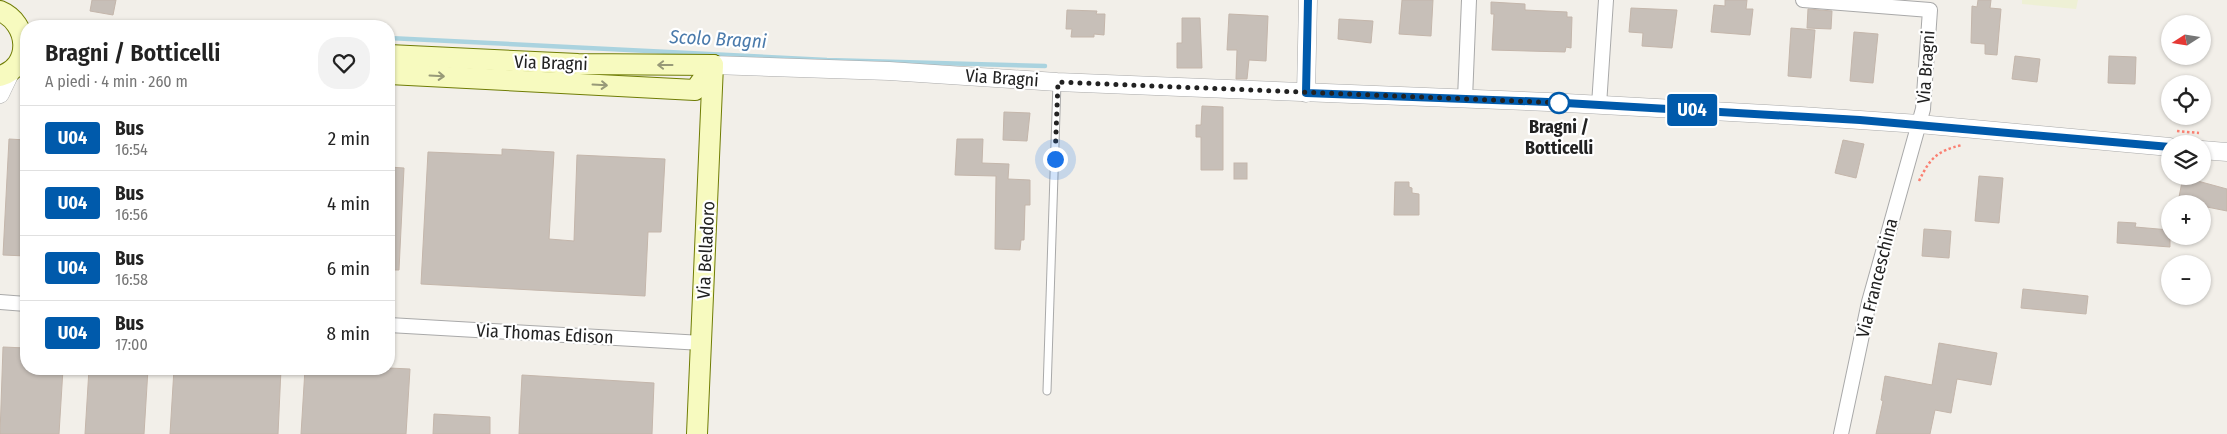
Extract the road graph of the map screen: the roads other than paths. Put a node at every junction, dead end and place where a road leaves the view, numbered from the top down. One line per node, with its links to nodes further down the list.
1 (1308, 0): 15 (street)
2 (1469, 0): 17 (street)
3 (1606, 0): 18 (street)
4 (1803, 0): 5 (street, Via Bragni)
5 (1930, 5): 19 (street, Via Bragni)
6 (11, 18): 7 (main road)
7 (20, 37)
8 (20, 54): 11 (main road)
9 (395, 55): 10 (main road, Via Bragni, one-way to 9)
10 (714, 65): 13 (street, Via Bragni); 14 (main road)
11 (14, 68): 16 (street)
12 (395, 74): 14 (main road, Via Bragni, one-way to 14)
13 (1058, 82): 15 (street, Via Bragni); 27 (lane)
14 (704, 91): 26 (main road, Via Belladoro)
15 (1306, 93): 17 (street, Via Bragni)
16 (0, 94)
17 (1465, 99): 18 (street, Via Bragni)
18 (1599, 105): 19 (street, Via Bragni)
19 (1919, 124): 20 (street, Via Bragni); 29 (street, Via Franceschina)
20 (2161, 146)
21 (2211, 151): 22 (street)
22 (2227, 152)
23 (0, 302): 24 (street)
24 (20, 304)
25 (395, 325): 26 (street, Via Thomas Edison)
26 (702, 343): 28 (main road, Via Belladoro)
27 (1048, 391)
28 (697, 434)
29 (1841, 434)

